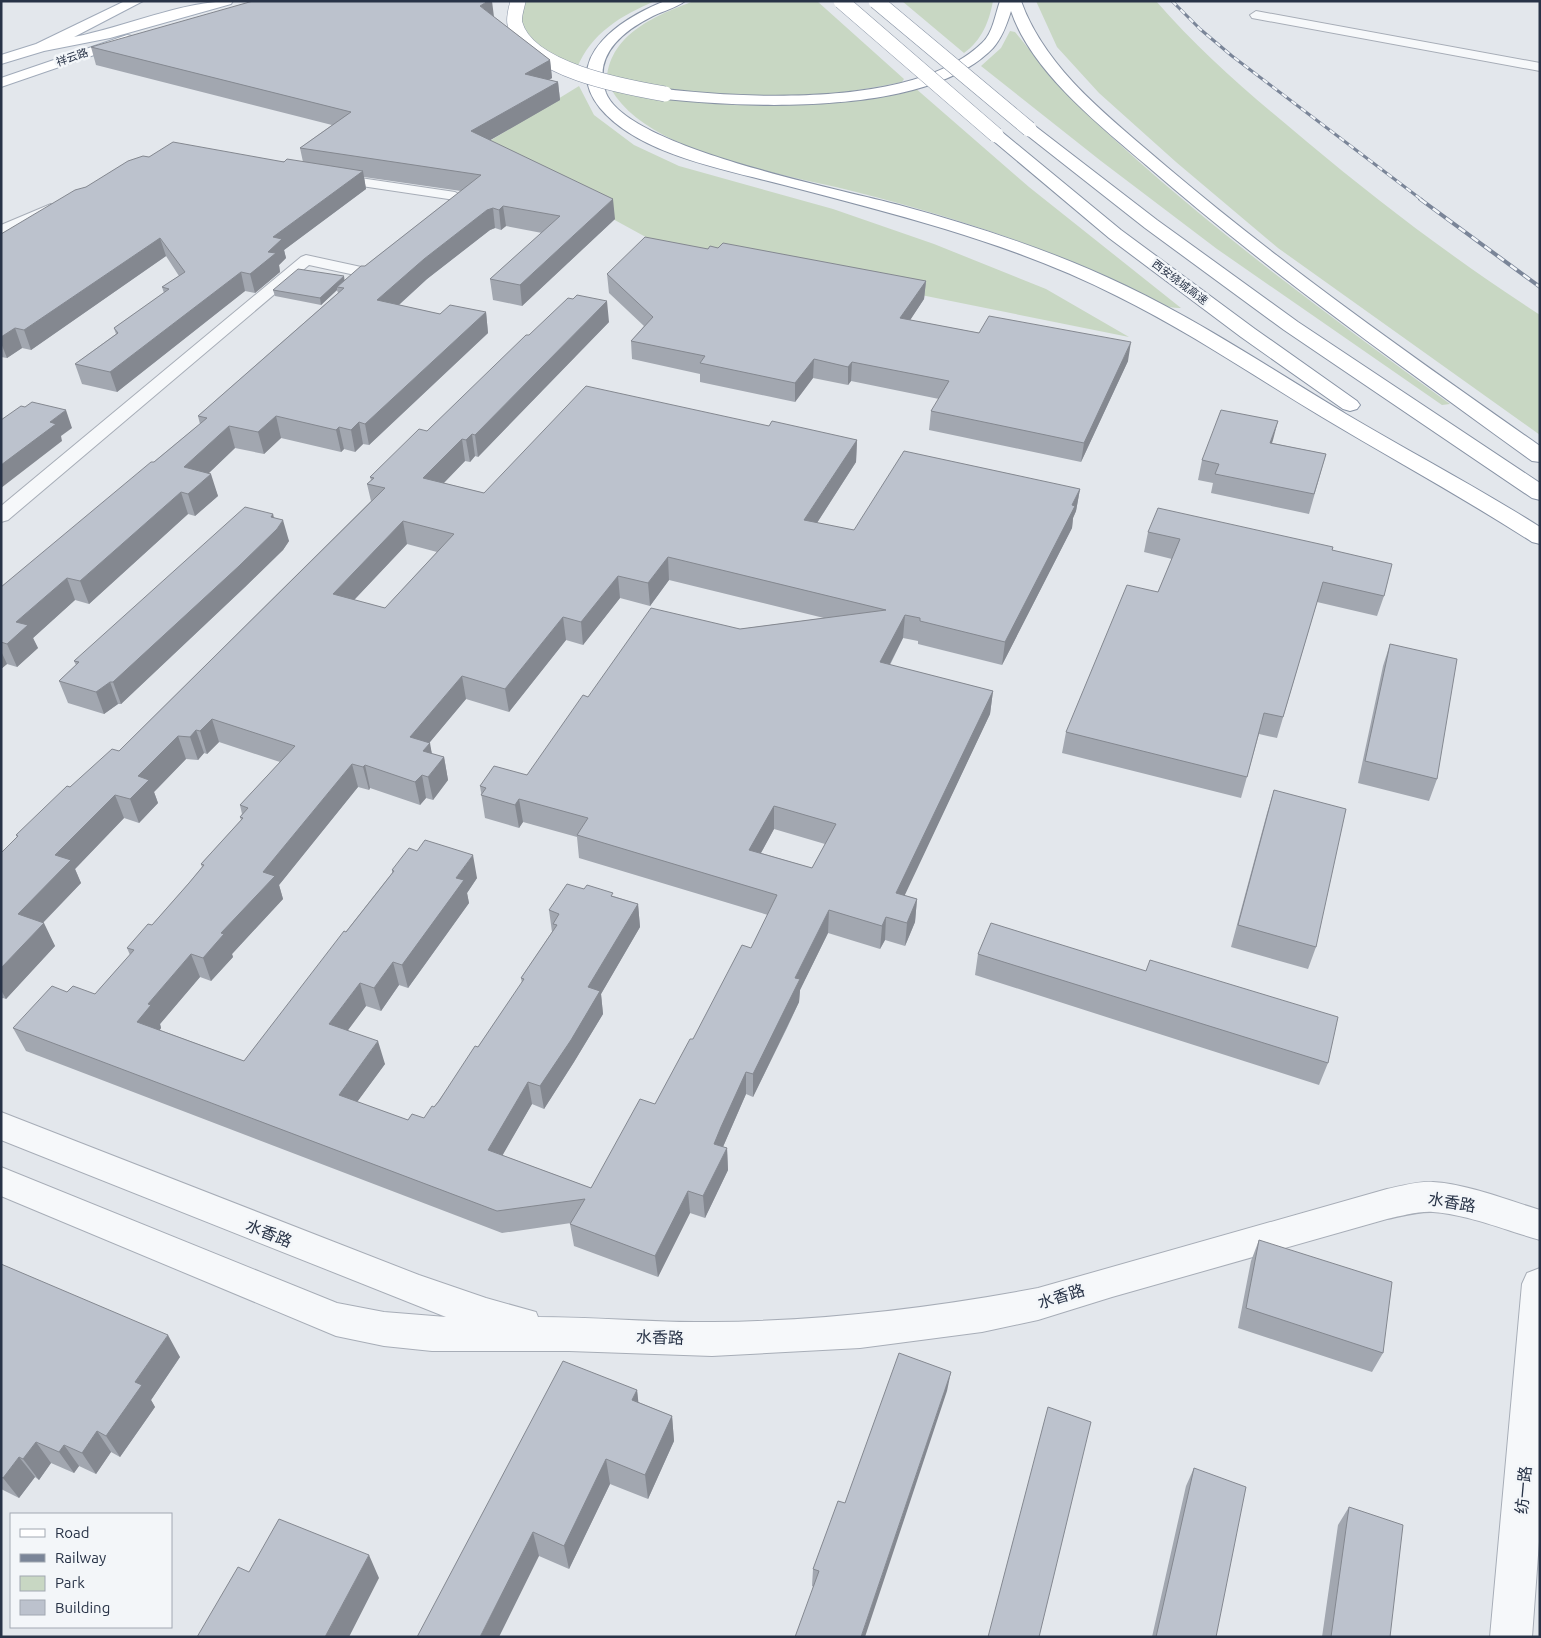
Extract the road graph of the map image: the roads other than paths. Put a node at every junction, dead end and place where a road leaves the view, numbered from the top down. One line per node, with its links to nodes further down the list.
1 (136, 1): 12 (main road)
2 (169, 1): 11 (main road)
3 (518, 1): 7 (main road, bridge)
4 (678, 1): 26 (main road)
5 (841, 1): 26 (main road, 西安绕城高速, bridge)
6 (876, 1): 24 (main road, bridge)
7 (1007, 1)
8 (1014, 1): 23 (main road)
9 (233, 4): 11 (main road, 祥云路); 15 (main road, 祥云路)
10 (1256, 15): 14 (street)
11 (105, 34): 12 (main road, 祥云路); 15 (main road)
12 (40, 47): 13 (main road)
13 (1, 60)
14 (1540, 67)
15 (1, 82)
16 (318, 175): 18 (street)
17 (64, 202): 19 (street)
18 (440, 209)
19 (1, 232)
20 (383, 260): 21 (street)
21 (369, 272): 22 (street); 25 (street)
22 (354, 286)
23 (1540, 456)
24 (1540, 493)
25 (1, 516)
26 (1508, 517): 27 (main road, 西安绕城高速)
27 (1540, 538)
28 (1, 1126): 32 (street, 水香路)
29 (1, 1181): 32 (street, 水香路)
30 (1540, 1225): 32 (street, 水香路)
31 (1540, 1284): 33 (street, 纺一路)
32 (569, 1334)
33 (1510, 1637)

